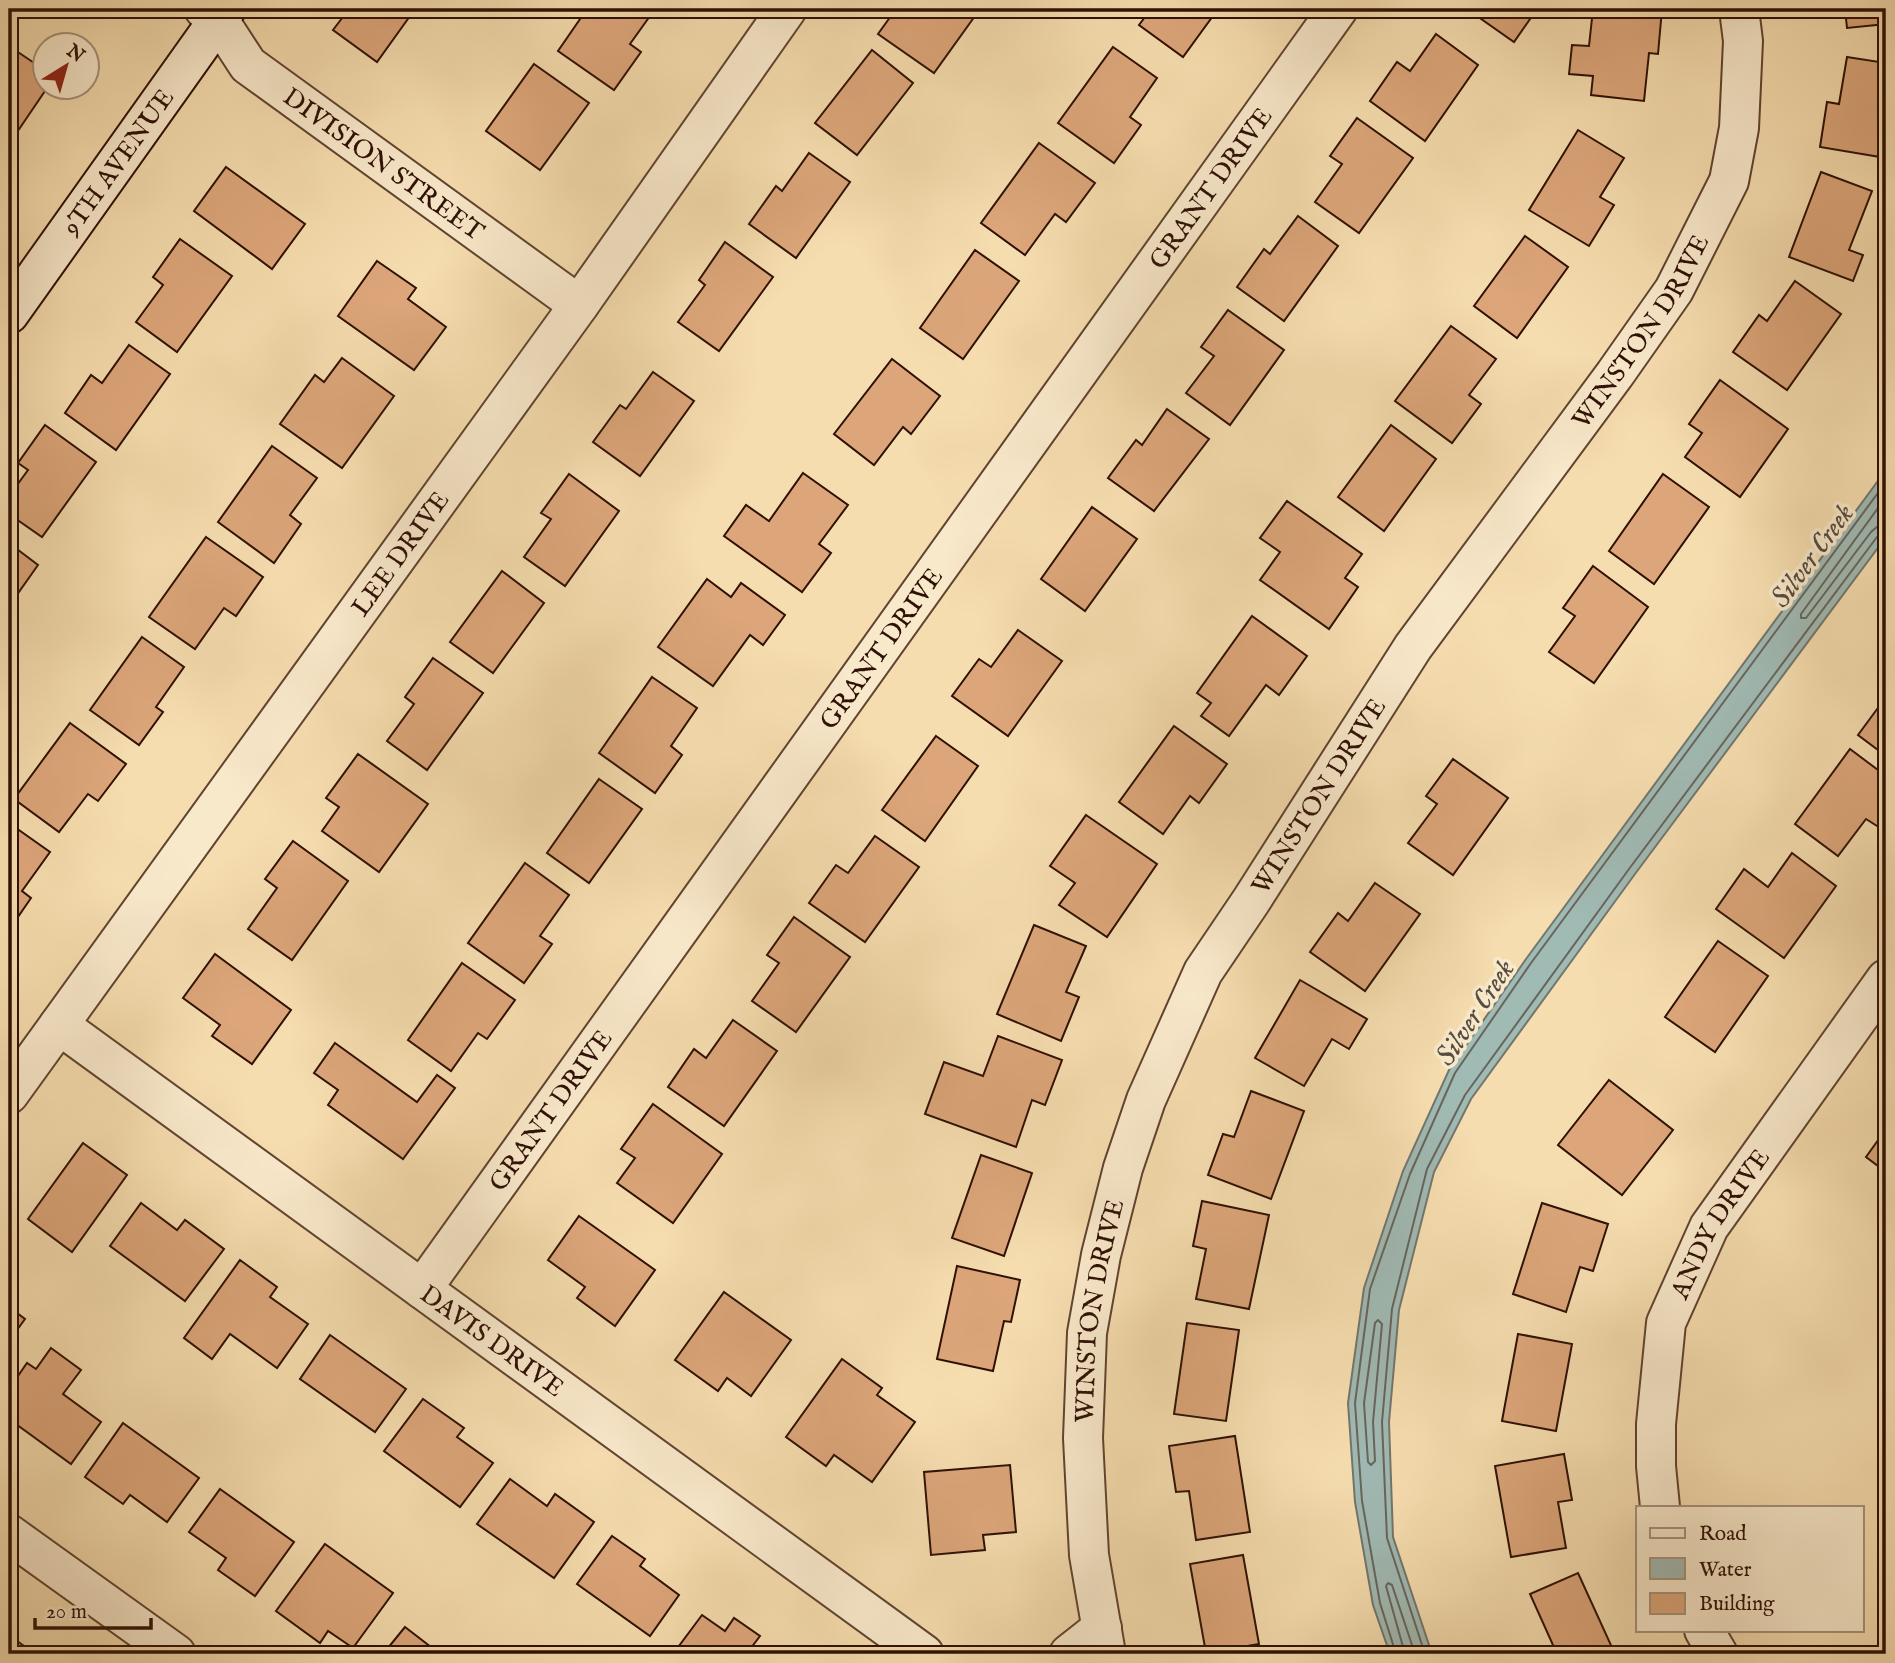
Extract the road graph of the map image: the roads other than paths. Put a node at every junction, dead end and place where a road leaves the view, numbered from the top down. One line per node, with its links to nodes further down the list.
1 (787, 9): 5 (street, LEE DRIVE)
2 (1338, 9): 10 (street, GRANT DRIVE)
3 (1739, 9): 14 (street, WINSTON DRIVE)
4 (216, 12): 5 (street, DIVISION STREET); 6 (street, 9TH AVENUE)
5 (579, 305): 8 (street, LEE DRIVE)
6 (9, 314)
7 (1886, 979): 11 (street, ANDY DRIVE)
8 (59, 1025): 9 (street, LEE DRIVE); 10 (street, DAVIS DRIVE)
9 (9, 1094)
10 (422, 1289): 16 (street, DAVIS DRIVE)
11 (1660, 1506)
12 (9, 1534): 15 (street)
13 (1704, 1632): 18 (street)
14 (1104, 1641): 17 (street)
15 (176, 1654)
16 (924, 1654)
17 (1069, 1654)
18 (1718, 1654)

